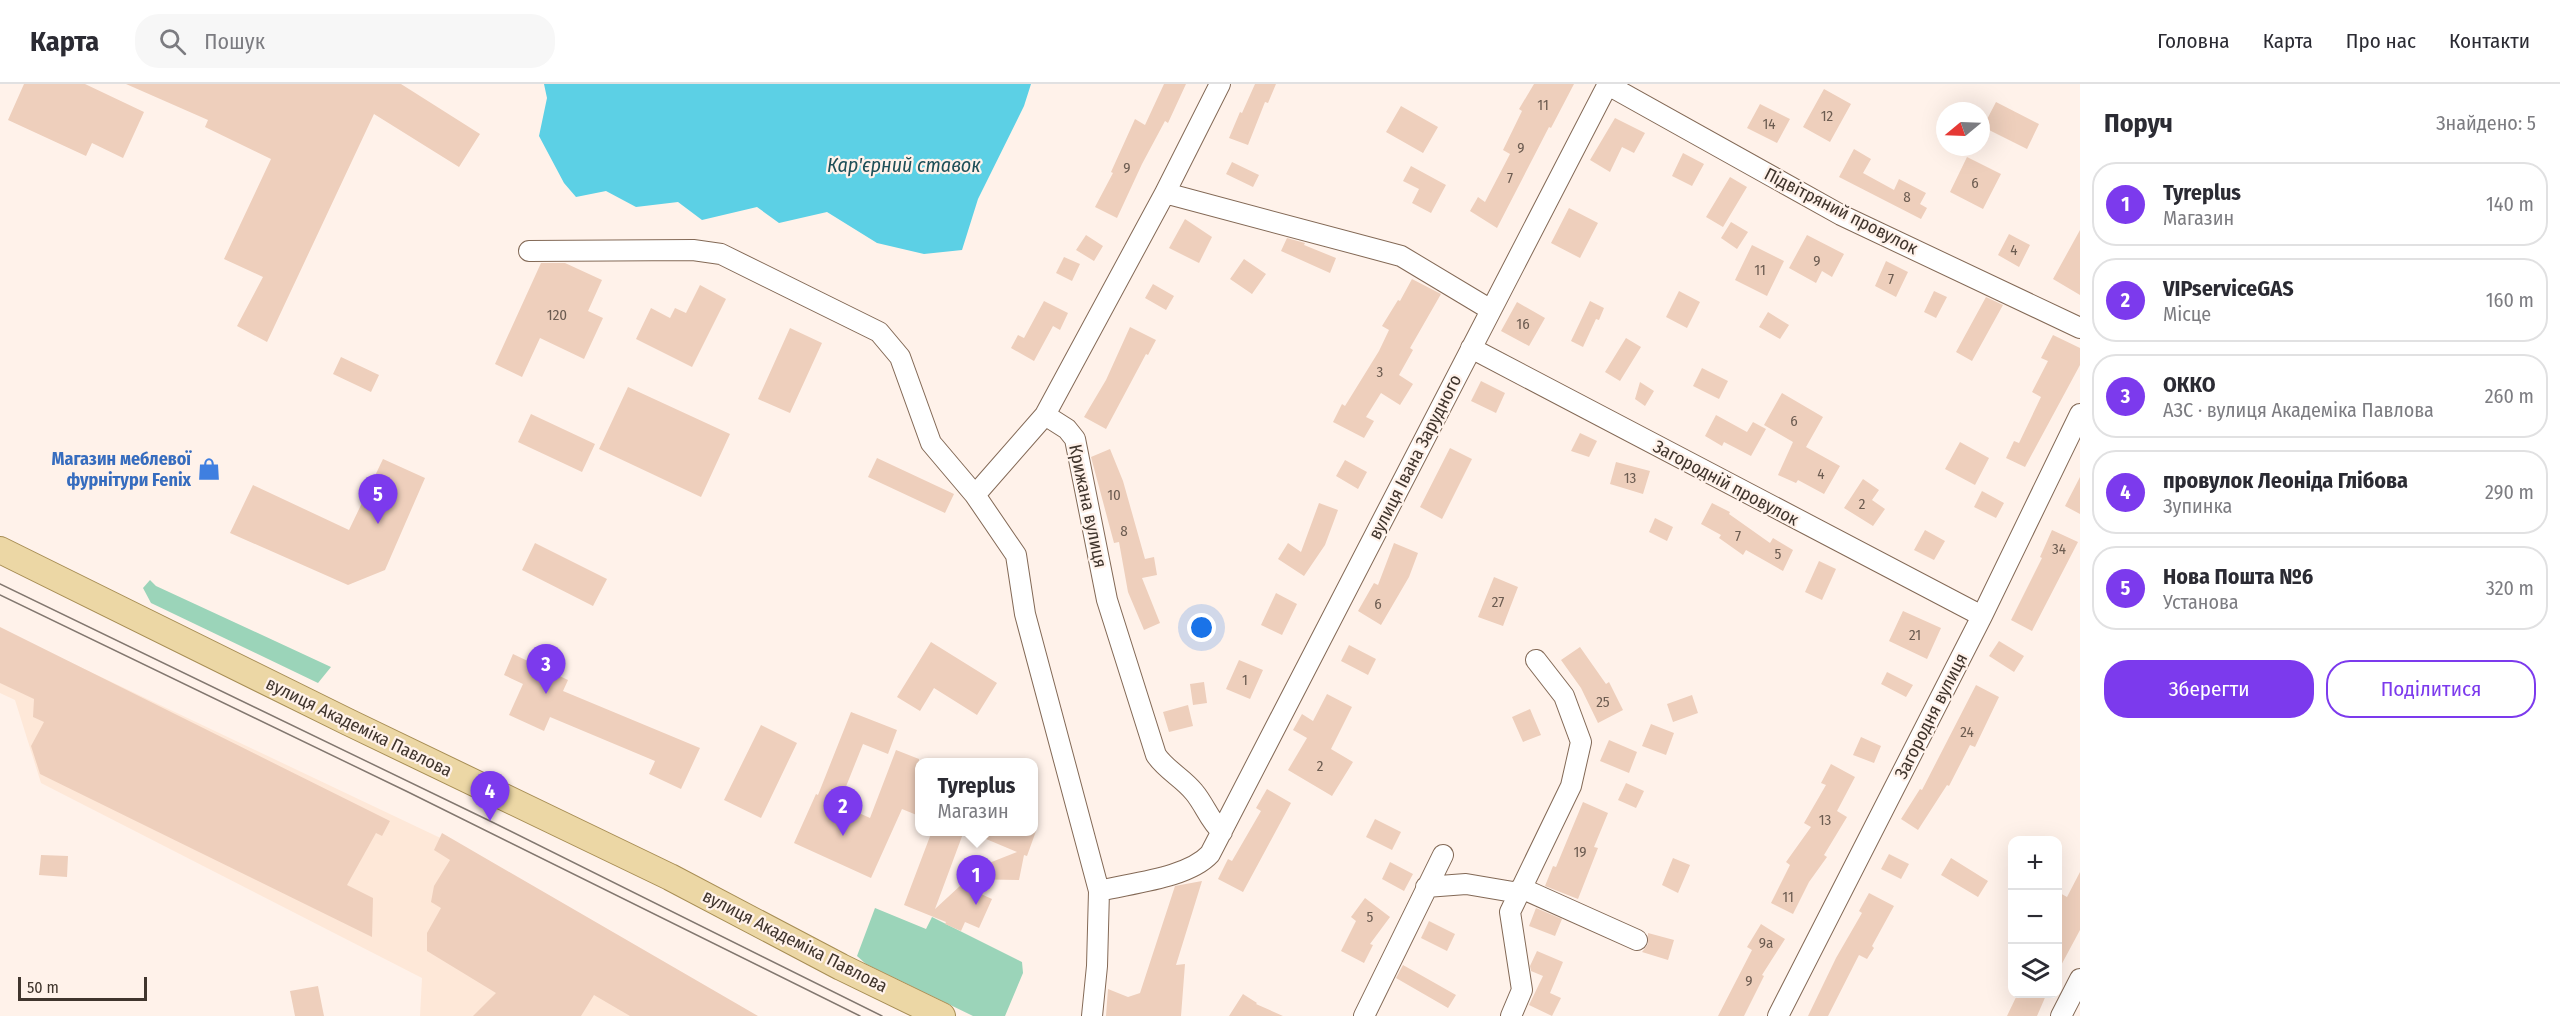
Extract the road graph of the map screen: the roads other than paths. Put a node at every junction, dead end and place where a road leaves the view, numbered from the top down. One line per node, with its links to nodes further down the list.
1 (1220, 84): 3 (street)
2 (1608, 84): 5 (street, вулиця Івана Зарудного); 6 (street, Підвітряний провулок)
3 (1165, 193): 5 (street); 9 (street)
4 (528, 250): 10 (street)
5 (1491, 310): 7 (street, вулиця Івана Зарудного)
6 (2080, 328)
7 (1471, 348): 12 (street, Загородній провулок); 14 (street, вулиця Івана Зарудного)
8 (2080, 414): 12 (street, Загородня вулиця)
9 (1045, 415): 10 (street); 14 (street, Крижана вулиця)
10 (975, 495): 18 (street)
11 (0, 550): 21 (main road, вулиця Академіка Павлова)
12 (1982, 616): 25 (street, Загородня вулиця)
13 (1536, 660): 17 (street)
14 (1222, 832): 18 (street, вулиця Івана Зарудного)
15 (1443, 855): 16 (street)
16 (1426, 887): 17 (street); 23 (street)
17 (1520, 890): 19 (street); 24 (street)
18 (1099, 891): 22 (street)
19 (1637, 940)
20 (2080, 979): 26 (street)
21 (942, 1016)
22 (1092, 1016)
23 (1364, 1016)
24 (1511, 1016)
25 (1778, 1016)
26 (2061, 1016)

